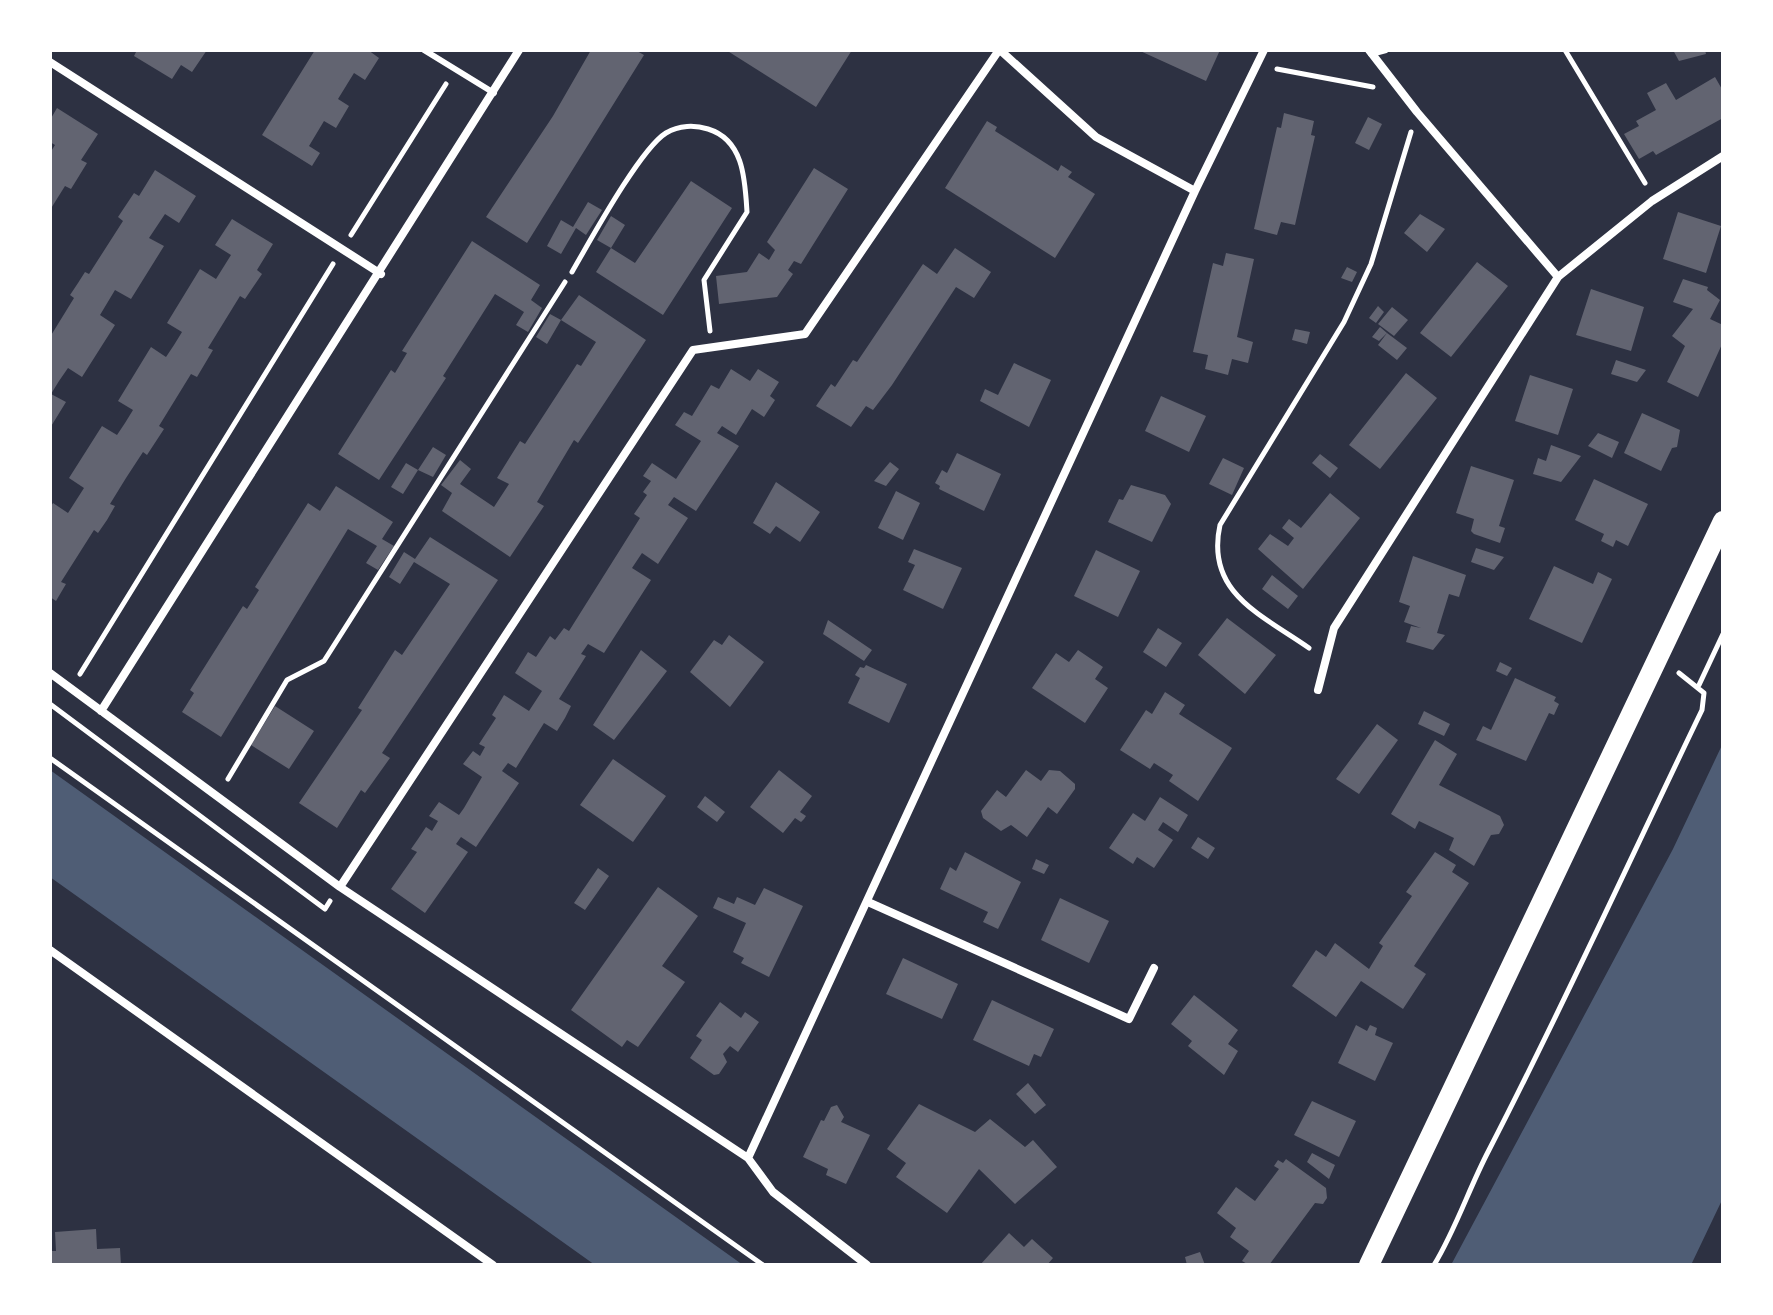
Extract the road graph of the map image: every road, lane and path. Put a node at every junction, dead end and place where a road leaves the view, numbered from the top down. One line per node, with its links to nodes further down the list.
1 (424, 50): 10 (lane)
2 (519, 50): 12 (street)
3 (999, 50): 15 (street); 22 (street)
4 (1264, 50): 9 (street)
5 (1386, 50): 7 (lane)
6 (1565, 50): 16 (path)
7 (1370, 52): 11 (street)
8 (50, 62): 17 (street)
9 (1257, 65): 11 (path); 15 (street)
10 (455, 69): 12 (lane); 17 (path)
11 (1398, 89): 13 (street)
12 (494, 93): 19 (street)
13 (1417, 112): 20 (street); 25 (path)
14 (1723, 156): 16 (street)
15 (1195, 191): 36 (street)
16 (1655, 199): 20 (street)
17 (342, 249): 19 (street); 29 (path)
18 (572, 272): 22 (path)
19 (381, 274): 32 (street)
20 (1558, 277): 25 (street)
21 (565, 282): 34 (path)
22 (713, 347): 35 (street)
23 (1723, 521): 43 (main road)
24 (1723, 634): 28 (path)
25 (1326, 660): 30 (street)
26 (1667, 668): 28 (path)
27 (50, 673): 29 (street)
28 (1699, 685): 44 (path)
29 (71, 688): 32 (street)
30 (1318, 690)
31 (50, 704): 35 (path)
32 (101, 711): 34 (street)
33 (50, 758): 41 (path)
34 (217, 797): 35 (street)
35 (340, 887): 39 (street)
36 (868, 902): 38 (street); 39 (street)
37 (50, 950): 40 (street)
38 (1154, 968)
39 (748, 1158): 42 (street)
40 (493, 1265)
41 (763, 1265)
42 (867, 1265)
43 (1369, 1265)
44 (1434, 1265)

